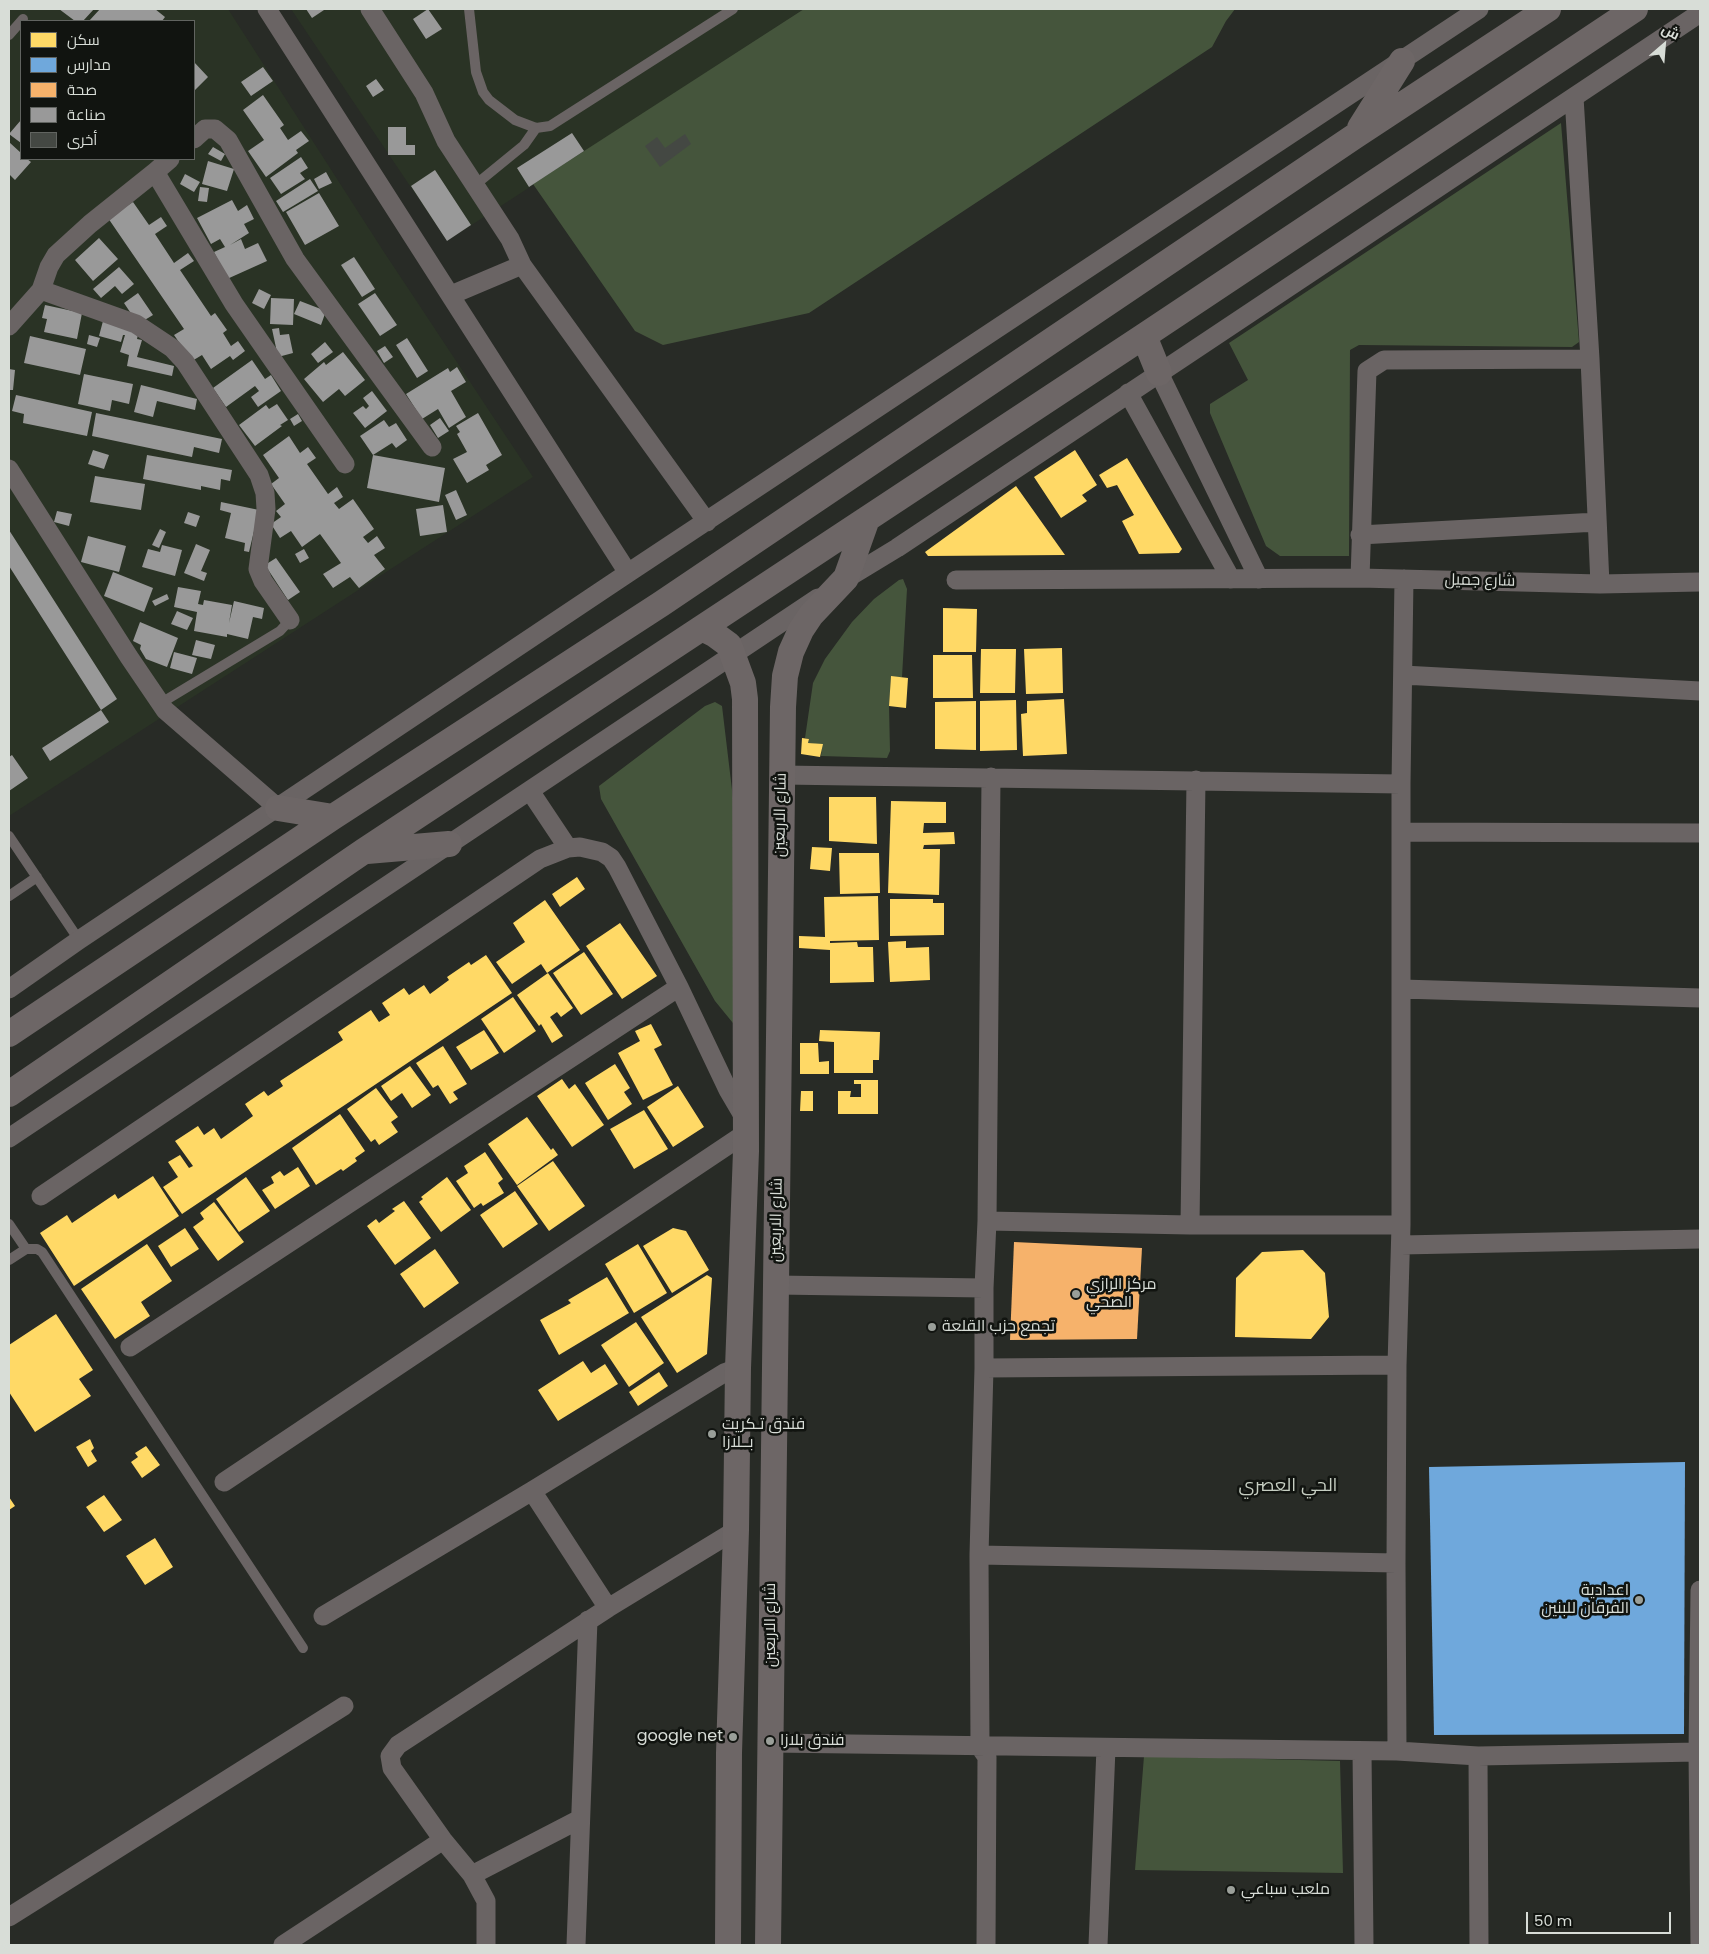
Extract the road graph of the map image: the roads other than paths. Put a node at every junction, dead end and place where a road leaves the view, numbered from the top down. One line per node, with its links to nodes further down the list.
1 (266, 9): 21 (street)
2 (370, 9): 18 (street)
3 (469, 9): 13 (lane)
4 (733, 9): 13 (lane)
5 (1479, 9): 11 (street)
6 (1548, 9): 14 (main road)
7 (1635, 9): 23 (main road)
8 (1700, 13): 12 (street)
9 (20, 22): 10 (lane)
10 (9, 35)
11 (1402, 61): 14 (main road); 31 (street)
12 (1574, 97): 24 (street); 25 (street)
13 (536, 128): 18 (lane)
14 (1355, 136): 55 (main road)
15 (195, 138): 27 (street)
16 (169, 160): 17 (street)
17 (155, 172): 20 (street); 28 (street)
18 (475, 185): 19 (street)
19 (522, 265): 21 (street); 31 (street)
20 (40, 290): 22 (street); 43 (street)
21 (451, 295): 34 (street)
22 (9, 326)
23 (1144, 336): 25 (main road); 30 (main road)
24 (1590, 359): 32 (street); 33 (street)
25 (1158, 373): 26 (street); 38 (street)
26 (1128, 393): 35 (street); 36 (street)
27 (432, 447)
28 (345, 464)
29 (9, 469): 48 (street)
30 (867, 519): 35 (main road, شارع الاربعين); 44 (main road)
31 (707, 522): 34 (street)
32 (1597, 522): 33 (street); 42 (street)
33 (1360, 535): 37 (street)
34 (628, 573): 54 (street)
35 (846, 578): 45 (street); 49 (main road, شارع الاربعين)
36 (1232, 578): 38 (street, شارع جميل); 40 (street, شارع جميل)
37 (1360, 578): 38 (street, شارع جميل); 39 (street, شارع جميل)
38 (1259, 579)
39 (1404, 579): 42 (street, شارع جميل); 46 (street)
40 (956, 580)
41 (1700, 582): 42 (street, شارع جميل)
42 (1600, 584)
43 (290, 620): 48 (lane)
44 (702, 628): 45 (main road, شارع الاربعين); 61 (main road)
45 (734, 656): 53 (street); 71 (main road, شارع الاربعين)
46 (1403, 675): 47 (street); 52 (street)
47 (1700, 691)
48 (161, 703): 54 (street)
49 (782, 775): 50 (street); 73 (main road, شارع الاربعين)
50 (991, 778): 51 (street); 75 (street)
51 (1196, 780): 52 (street); 77 (street)
52 (1401, 784): 56 (street)
53 (530, 791): 59 (street); 60 (street)
54 (278, 808): 55 (main road); 64 (street)
55 (333, 817): 69 (main road)
56 (1403, 832): 57 (street); 67 (street)
57 (1700, 833)
58 (9, 836): 62 (lane)
59 (449, 844): 61 (main road); 72 (street)
60 (568, 848): 65 (street); 74 (street)
61 (364, 851): 70 (main road)
62 (37, 877): 63 (lane); 64 (lane)
63 (9, 896)
64 (79, 940): 66 (street)
65 (679, 987): 71 (street); 85 (street)
66 (9, 989)
67 (1402, 989): 68 (street); 78 (street)
68 (1700, 998)
69 (9, 1034)
70 (9, 1094)
71 (746, 1134): 73 (main road); 87 (main road, شارع الاربعين); 89 (street)
72 (9, 1138)
73 (778, 1153): 83 (main road, شارع الاربعين)
74 (41, 1196)
75 (987, 1221): 77 (street); 84 (street)
76 (9, 1224): 81 (lane)
77 (1190, 1225): 78 (street)
78 (1401, 1225): 80 (street)
79 (1700, 1239): 80 (street)
80 (1401, 1245): 86 (street)
81 (26, 1249): 82 (lane); 98 (lane)
82 (9, 1260)
83 (776, 1285): 84 (street); 100 (main road, شارع الاربعين)
84 (984, 1288): 88 (street)
85 (130, 1347)
86 (1397, 1365): 88 (street); 93 (street)
87 (738, 1368): 90 (street); 91 (main road, شارع الاربعين)
88 (984, 1368): 92 (street)
89 (224, 1482)
90 (532, 1491): 95 (street); 96 (street)
91 (736, 1530): 95 (street); 114 (main road, شارع الاربعين)
92 (979, 1555): 93 (street); 101 (street)
93 (1396, 1563): 104 (street)
94 (1700, 1590): 105 (street)
95 (608, 1608): 97 (street)
96 (323, 1616)
97 (588, 1620): 107 (street); 108 (street)
98 (304, 1648)
99 (344, 1706): 110 (street)
100 (771, 1743): 101 (street); 115 (main road, شارع الاربعين)
101 (980, 1747): 102 (street); 116 (street)
102 (1106, 1748): 103 (street); 117 (street)
103 (1362, 1751): 104 (street); 118 (street)
104 (1397, 1751): 106 (street)
105 (1698, 1752): 106 (street); 120 (street)
106 (1478, 1756): 119 (street)
107 (580, 1819): 109 (street); 113 (street)
108 (443, 1840): 109 (street); 111 (street)
109 (472, 1875): 112 (street)
110 (9, 1917)
111 (283, 1945)
112 (486, 1945)
113 (576, 1945)
114 (728, 1945)
115 (768, 1945)
116 (986, 1945)
117 (1098, 1945)
118 (1364, 1945)
119 (1478, 1945)
120 (1700, 1945)

